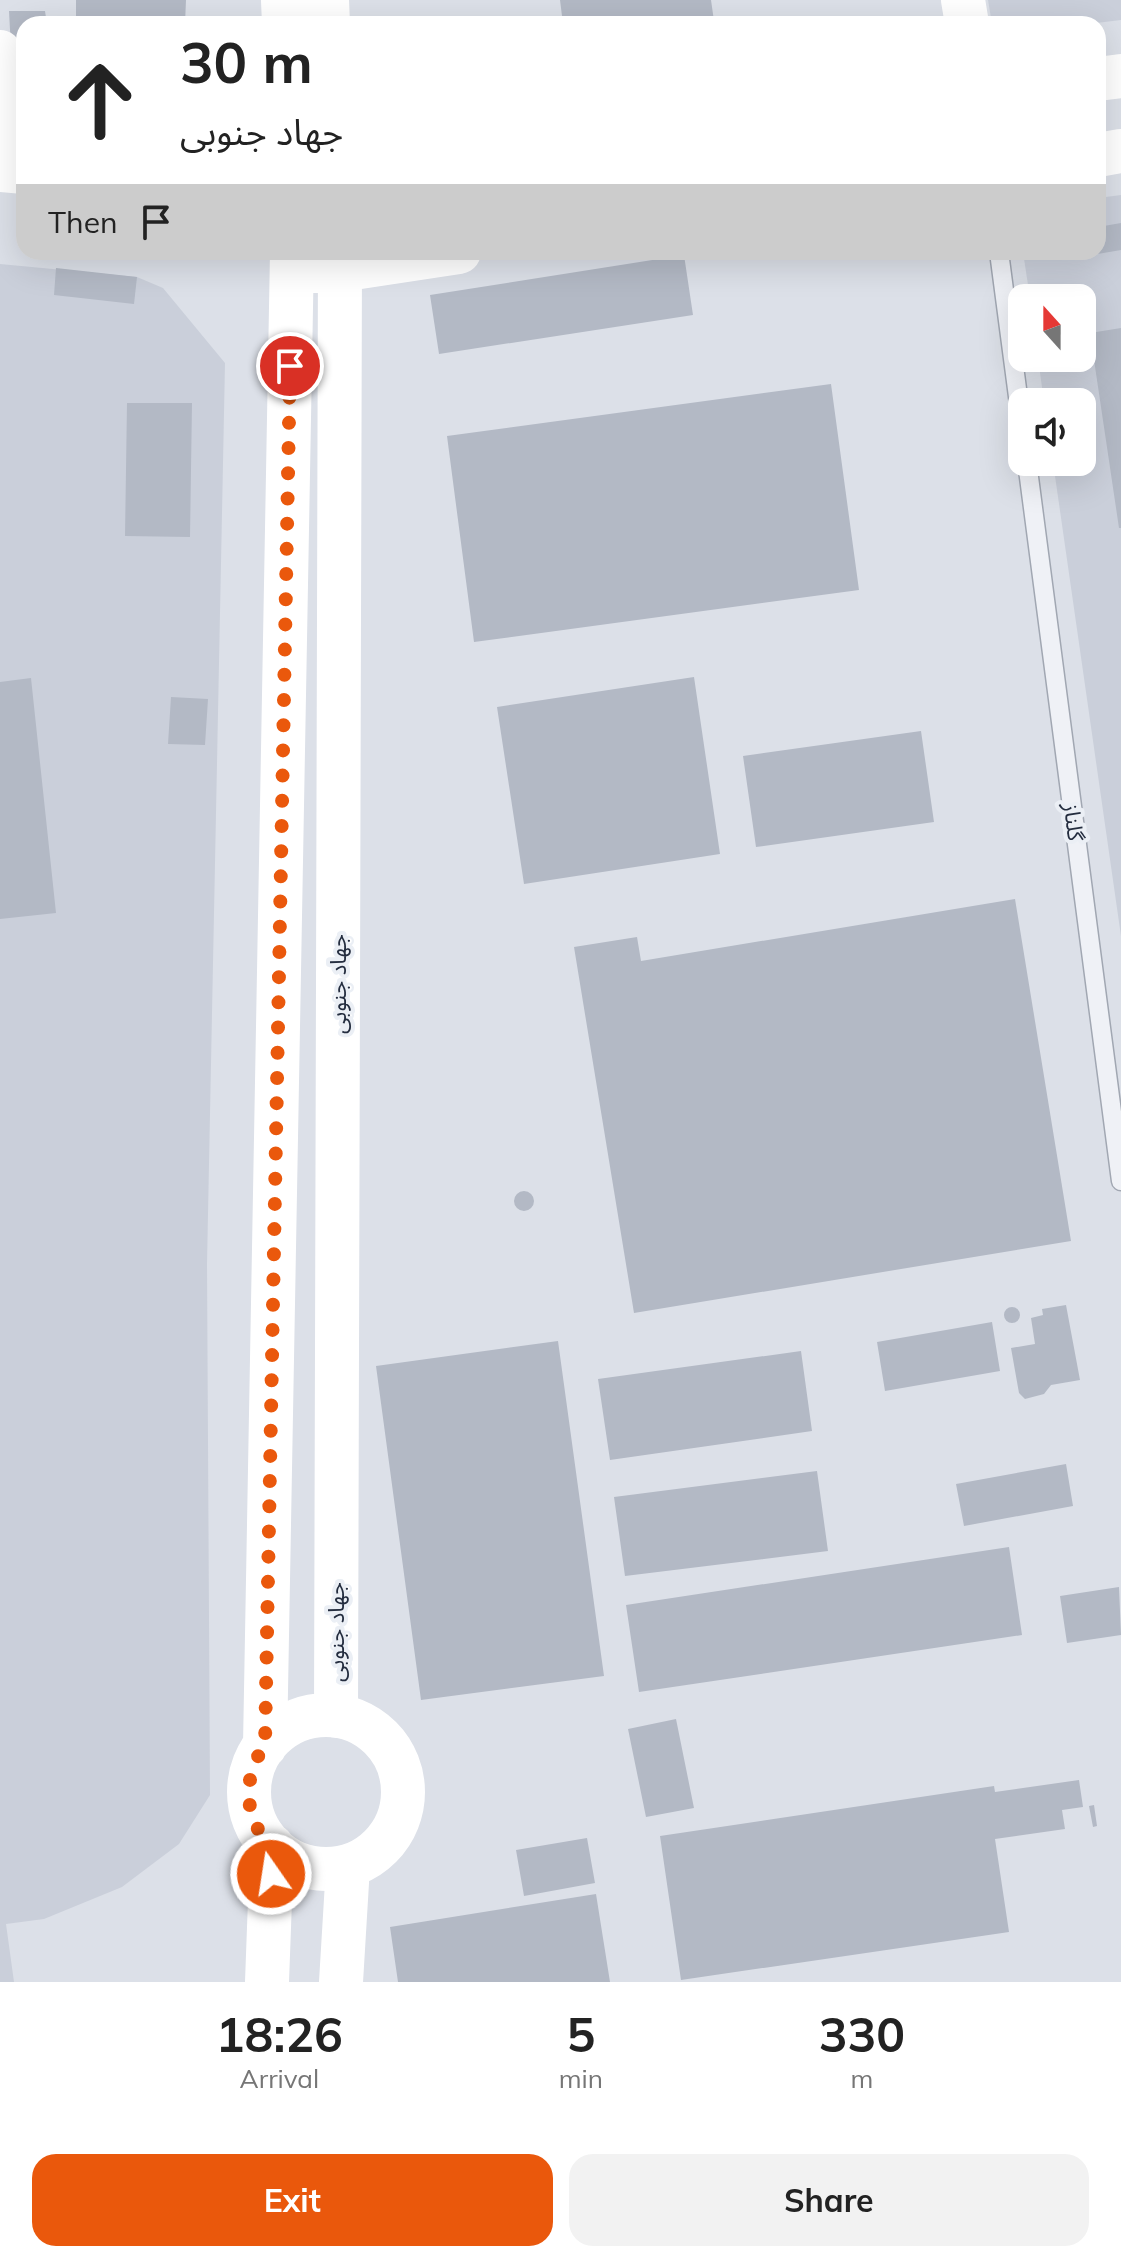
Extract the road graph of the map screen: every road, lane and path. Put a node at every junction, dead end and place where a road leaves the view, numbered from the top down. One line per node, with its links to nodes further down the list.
1 (0, 52): 2 (street)
2 (11, 153)
3 (1000, 260): 6 (lane)
4 (340, 261): 5 (street); 9 (street, جهاد جنوبی)
5 (292, 262): 10 (street)
6 (1017, 388)
7 (1029, 476): 8 (lane, گلناز)
8 (1121, 1181)
9 (336, 1716): 10 (street); 12 (street)
10 (265, 1746): 11 (street)
11 (272, 1846): 12 (street); 13 (street)
12 (348, 1866): 14 (street)
13 (267, 1982)
14 (341, 1982)

